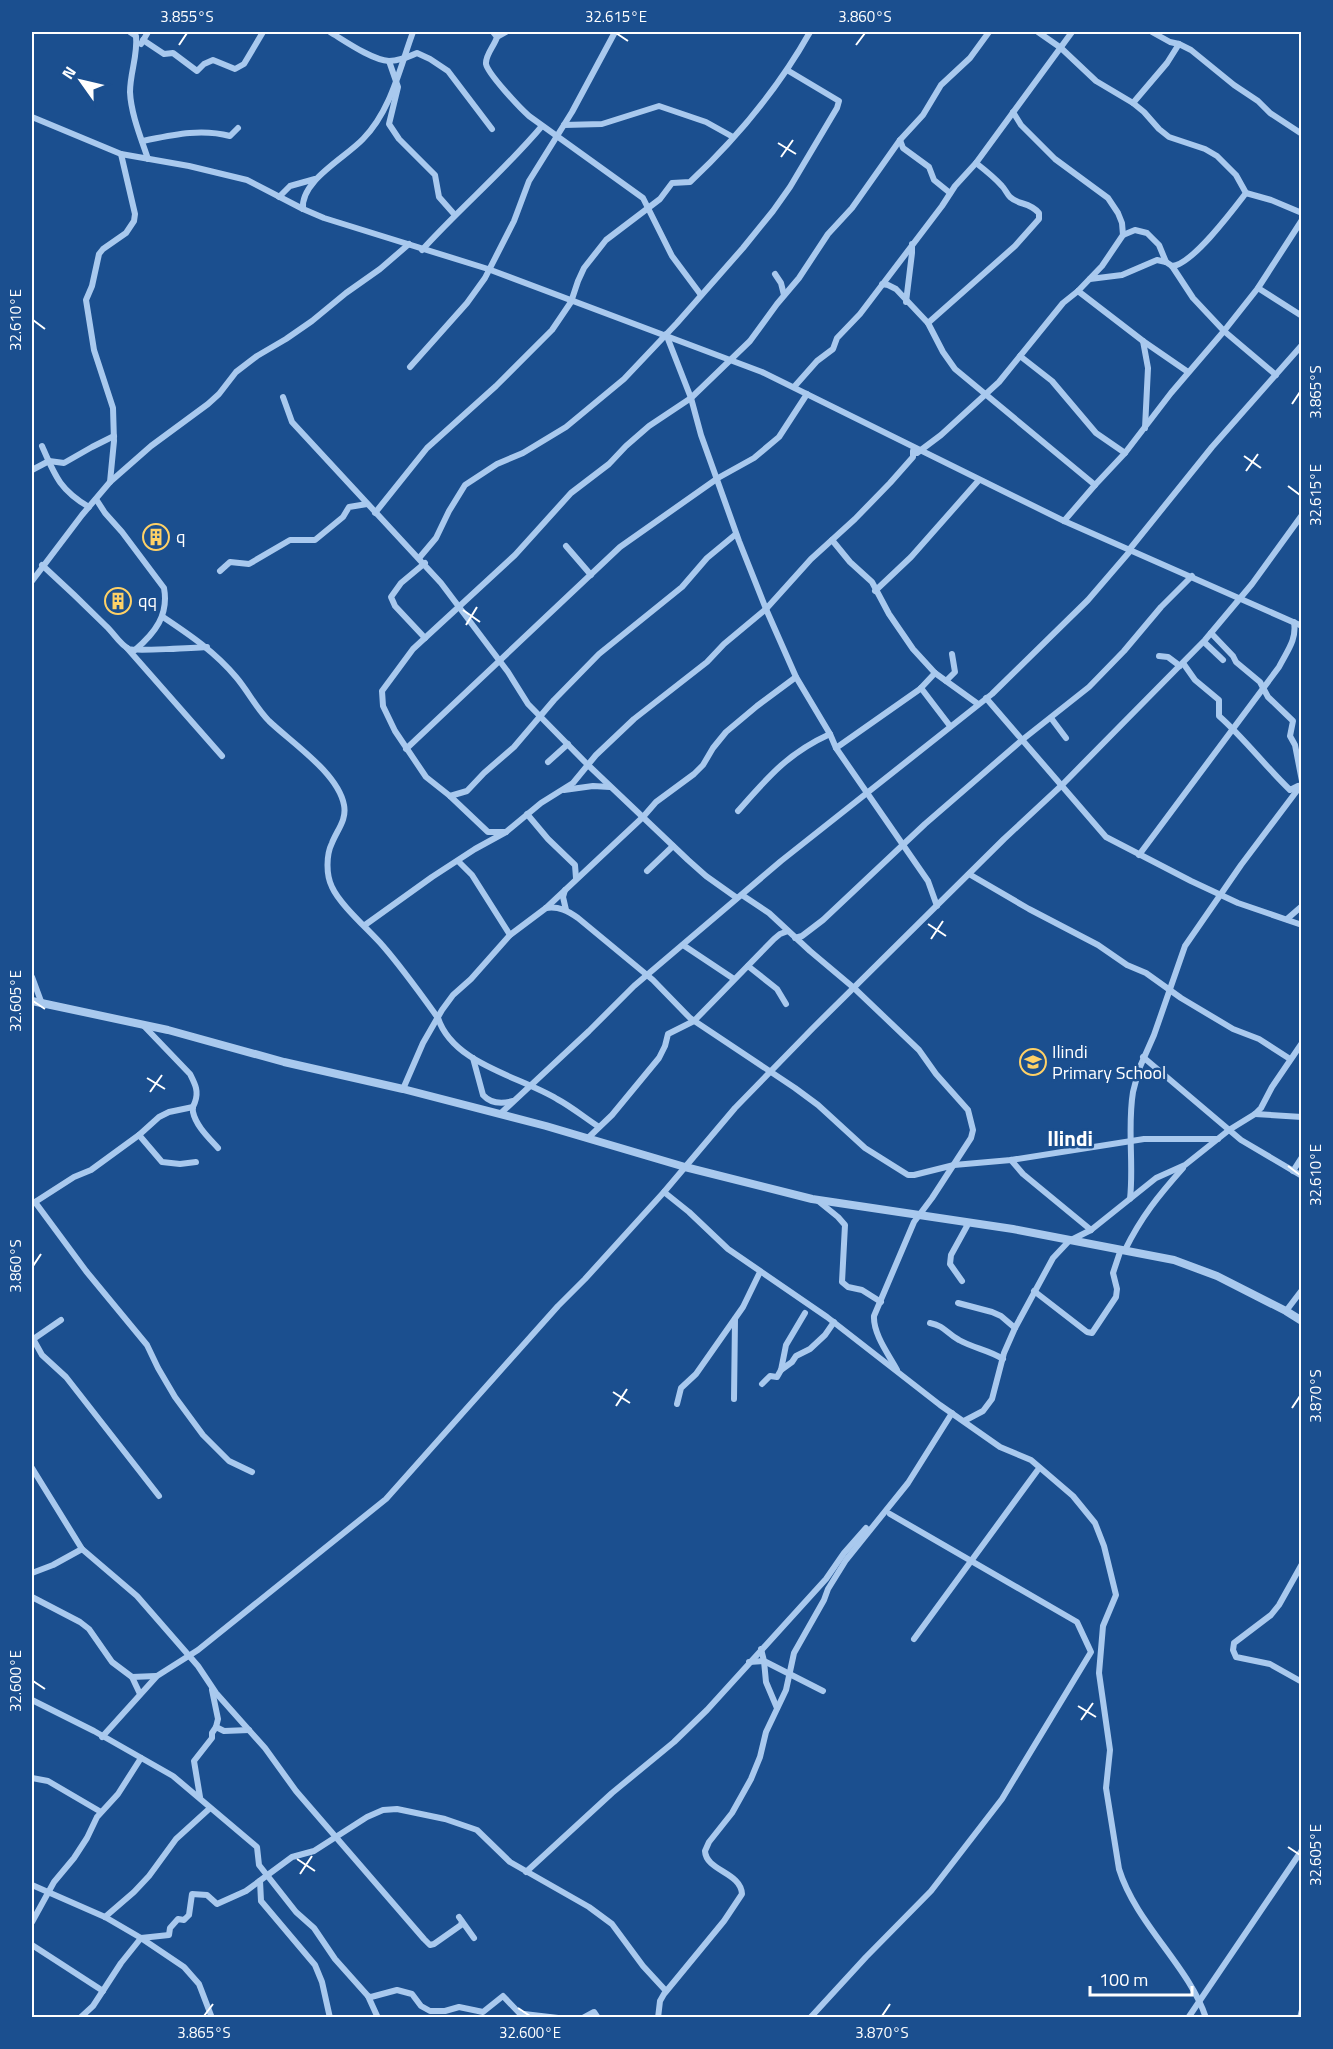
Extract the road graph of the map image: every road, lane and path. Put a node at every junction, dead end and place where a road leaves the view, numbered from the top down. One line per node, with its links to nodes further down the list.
1 (147, 32): 12 (street); 14 (street)
2 (263, 32): 14 (street)
3 (330, 32): 19 (street)
4 (413, 32): 18 (street)
5 (506, 32): 13 (street)
6 (615, 32): 25 (street)
7 (810, 32): 20 (street)
8 (989, 32): 33 (street)
9 (1038, 32): 16 (street)
10 (1072, 32): 16 (street)
11 (1152, 32): 15 (street)
12 (133, 34): 17 (street)
13 (495, 34): 26 (street)
14 (143, 40): 17 (street)
15 (1179, 44): 22 (street); 29 (street)
16 (1061, 48): 22 (street); 23 (street)
17 (137, 50): 32 (street)
18 (403, 59): 19 (street); 21 (street); 28 (street)
19 (388, 61): 21 (street)
20 (787, 70): 31 (street); 57 (street)
21 (395, 80): 37 (street); 44 (street)
22 (1133, 103): 39 (street)
23 (1013, 112): 36 (street); 46 (street)
24 (32, 117): 34 (street)
25 (564, 125): 30 (street); 31 (street)
26 (542, 126): 30 (street); 44 (street)
27 (238, 128): 32 (street)
28 (492, 129)
29 (1302, 134)
30 (557, 137): 41 (street); 51 (street)
31 (734, 137): 41 (street)
32 (142, 141): 35 (street)
33 (900, 141): 38 (street); 58 (street)
34 (121, 154): 35 (street); 78 (street)
35 (148, 159): 40 (street)
36 (976, 163): 38 (street); 62 (street)
37 (316, 179): 40 (street); 42 (street)
38 (950, 193): 48 (street)
39 (1246, 193): 43 (street); 50 (street)
40 (279, 198): 42 (street)
41 (648, 208): 57 (street); 59 (street)
42 (303, 209): 47 (street)
43 (1302, 213)
44 (454, 214): 49 (street)
45 (1302, 220): 55 (street)
46 (1123, 235): 50 (street); 53 (street)
47 (409, 244): 49 (street); 86 (street)
48 (912, 244): 54 (street); 60 (street)
49 (422, 250): 51 (street)
50 (1169, 264): 53 (street); 63 (street)
51 (488, 269): 59 (street); 69 (street)
52 (775, 274): 58 (street)
53 (1090, 279): 56 (street)
54 (882, 284): 60 (street); 72 (street)
55 (1258, 288): 61 (street); 63 (street)
56 (1078, 291): 65 (street); 67 (street)
57 (701, 295): 64 (street)
58 (784, 295): 68 (street)
59 (571, 302): 64 (street); 91 (street)
60 (906, 302): 62 (street)
61 (1302, 316)
62 (927, 323): 74 (street)
63 (1224, 331): 70 (street); 71 (street)
64 (666, 334): 68 (street); 76 (street); 98 (street)
65 (1143, 341): 70 (street); 77 (street)
66 (1302, 345): 71 (street)
67 (1020, 356): 74 (street); 81 (street)
68 (730, 359): 72 (street); 76 (street)
69 (410, 367)
70 (1188, 372): 77 (street)
71 (1276, 375): 97 (street)
72 (794, 387): 73 (street)
73 (807, 394): 80 (street); 84 (street)
74 (985, 394): 80 (street); 87 (street)
75 (283, 398): 89 (street)
76 (691, 398): 84 (street); 106 (street)
77 (1145, 429): 81 (street)
78 (114, 436): 82 (street); 86 (street)
79 (42, 446): 82 (street)
80 (921, 449): 85 (street); 95 (street)
81 (1125, 453): 87 (street)
82 (48, 461): 83 (street); 90 (street)
83 (32, 470)
84 (717, 478): 94 (street); 101 (street)
85 (979, 480): 93 (street); 104 (street)
86 (110, 482): 88 (street)
87 (1095, 485): 93 (street)
88 (96, 499): 90 (street); 108 (street)
89 (367, 504): 91 (street); 100 (street)
90 (89, 507): 99 (street)
91 (375, 513): 98 (street)
92 (1301, 517): 105 (street)
93 (1064, 521): 97 (street)
94 (736, 534): 107 (street); 129 (street)
95 (832, 540): 104 (street); 107 (street)
96 (567, 546): 101 (street)
97 (1130, 550): 102 (street); 127 (street)
98 (422, 560): 106 (street); 112 (street)
99 (42, 566): 103 (street); 115 (street)
100 (220, 571)
101 (591, 575): 120 (street)
102 (1192, 576): 105 (street); 130 (street)
103 (32, 581)
104 (875, 591): 122 (street)
105 (1241, 598): 109 (street); 111 (street)
106 (460, 608): 112 (street); 120 (street)
107 (766, 609): 123 (street); 141 (street)
108 (163, 616): 114 (street); 116 (street)
109 (1294, 622): 110 (street); 126 (street)
110 (1302, 626)
111 (1211, 633): 113 (street); 126 (street)
112 (425, 638): 138 (street)
113 (1204, 642): 119 (street); 121 (street)
114 (207, 647): 116 (street); 168 (street)
115 (126, 648): 116 (street); 139 (street)
116 (134, 650)
117 (952, 654): 124 (street)
118 (1160, 656): 121 (street)
119 (1223, 660)
120 (500, 661): 129 (street); 138 (street)
121 (1181, 664): 132 (street); 143 (street)
122 (935, 674): 124 (street); 125 (street)
123 (796, 677): 133 (street); 150 (street)
124 (946, 681): 128 (street)
125 (921, 688): 131 (street); 137 (street)
126 (1264, 688): 132 (street); 142 (street)
127 (986, 698): 128 (street); 135 (street)
128 (978, 704): 131 (street)
129 (540, 716): 136 (street); 147 (street)
130 (1051, 718): 134 (street); 135 (street)
131 (950, 726): 146 (street)
132 (1234, 729): 142 (street); 154 (street)
133 (830, 734): 137 (street); 148 (street)
134 (1066, 738)
135 (1022, 740): 143 (street); 153 (street)
136 (568, 744): 140 (street); 141 (street)
137 (836, 748): 146 (street)
138 (406, 749): 147 (street)
139 (222, 756)
140 (548, 762)
141 (588, 765): 144 (street); 145 (street)
142 (1302, 783): 160 (street)
143 (1061, 786): 154 (street); 157 (street)
144 (611, 787): 145 (street); 150 (street)
145 (562, 790): 149 (street)
146 (865, 792): 153 (street); 161 (street)
147 (450, 796): 151 (street)
148 (738, 811)
149 (527, 814): 151 (street); 158 (street)
150 (643, 817): 152 (street); 158 (street)
151 (506, 832): 155 (street)
152 (673, 846): 156 (street); 161 (street)
153 (904, 846): 162 (street); 171 (street)
154 (1139, 855): 160 (street)
155 (458, 861): 168 (street); 170 (street)
156 (647, 871)
157 (969, 874): 162 (street); 178 (street)
158 (576, 878): 159 (street)
159 (566, 888): 164 (street); 165 (street)
160 (1220, 894): 166 (street); 178 (street)
161 (739, 897): 169 (street); 172 (street)
162 (937, 906): 177 (street)
163 (1302, 906): 166 (street)
164 (546, 908): 165 (street); 170 (street)
165 (566, 910): 174 (street)
166 (1287, 919): 167 (street)
167 (1302, 925)
168 (364, 926): 182 (street)
169 (788, 931): 171 (street); 173 (street)
170 (510, 935): 182 (street)
171 (795, 938): 177 (street)
172 (683, 945): 174 (street); 176 (street)
173 (748, 966): 176 (street); 181 (street)
174 (648, 975): 183 (street); 190 (street)
175 (32, 977): 180 (street)
176 (734, 979): 183 (street)
177 (854, 988): 189 (street); 207 (street)
178 (1169, 989): 186 (street); 188 (street)
179 (32, 1001): 180 (street)
180 (42, 1004): 184 (street)
181 (786, 1004)
182 (438, 1018): 187 (street); 191 (street)
183 (693, 1021): 189 (street); 197 (street)
184 (143, 1024): 191 (street); 193 (street)
185 (1302, 1043): 188 (street)
186 (1143, 1057): 198 (street); 202 (street)
187 (473, 1058): 190 (street); 192 (street)
188 (1290, 1059): 195 (street)
189 (771, 1071): 207 (street); 209 (street)
190 (531, 1085): 192 (street); 197 (street)
191 (403, 1089): 194 (street)
192 (516, 1100): 194 (street)
193 (193, 1107): 199 (street); 203 (street)
194 (500, 1114): 200 (street)
195 (1255, 1114): 196 (street); 198 (street)
196 (1302, 1117)
197 (599, 1127): 200 (street)
198 (1229, 1130): 201 (street); 210 (street)
199 (139, 1135): 206 (street); 215 (street)
200 (588, 1138): 209 (street)
201 (1218, 1139): 202 (street); 208 (street)
202 (1130, 1142): 205 (street); 213 (street)
203 (218, 1148)
204 (1302, 1157): 210 (street)
205 (1011, 1160): 207 (street); 218 (street)
206 (196, 1162)
207 (954, 1165): 216 (street)
208 (1185, 1165): 213 (street); 220 (street)
209 (685, 1167): 212 (street); 214 (street)
210 (1293, 1171): 211 (street)
211 (1302, 1176)
212 (664, 1192): 221 (street); 257 (street)
213 (1130, 1199): 218 (street)
214 (817, 1200): 216 (street); 225 (street)
215 (33, 1203): 246 (street)
216 (919, 1215): 217 (street); 225 (street)
217 (965, 1222): 219 (street); 222 (street)
218 (1091, 1230): 219 (street)
219 (1069, 1241): 220 (street); 224 (street)
220 (1123, 1250): 224 (street); 227 (street)
221 (760, 1272): 229 (street); 232 (street)
222 (962, 1281)
223 (1302, 1290): 227 (street)
224 (1034, 1291): 234 (street)
225 (881, 1302): 238 (street)
226 (958, 1303): 234 (street)
227 (1286, 1311): 231 (street)
228 (805, 1313): 237 (street)
229 (735, 1319): 240 (street); 241 (street)
230 (61, 1320): 235 (street)
231 (1302, 1321)
232 (834, 1322): 237 (street); 238 (street)
233 (930, 1323): 236 (street)
234 (1015, 1328): 236 (street)
235 (32, 1339): 247 (street)
236 (1003, 1359): 243 (street)
237 (781, 1370): 239 (street)
238 (898, 1373): 242 (street)
239 (762, 1384)
240 (734, 1399)
241 (677, 1404)
242 (952, 1413): 243 (street); 248 (street)
243 (964, 1421): 292 (street)
244 (32, 1468): 250 (street)
245 (1037, 1471): 251 (street)
246 (252, 1472)
247 (159, 1496)
248 (888, 1506): 256 (street); 260 (street)
249 (890, 1514): 251 (street)
250 (82, 1549): 253 (street); 257 (street)
251 (972, 1560): 255 (street); 303 (street)
252 (1302, 1564): 263 (street)
253 (32, 1573)
254 (32, 1597): 262 (street)
255 (914, 1639)
256 (761, 1649): 258 (street); 259 (street)
257 (188, 1655): 261 (street); 264 (street)
258 (764, 1661): 259 (street); 260 (street); 268 (street)
259 (749, 1662): 279 (street)
260 (790, 1673): 265 (street); 268 (street)
261 (157, 1676): 262 (street); 266 (street)
262 (132, 1677): 266 (street)
263 (1302, 1682)
264 (212, 1688): 269 (street); 270 (street)
265 (823, 1691)
266 (140, 1694): 271 (street)
267 (32, 1700): 271 (street)
268 (777, 1708): 290 (street)
269 (216, 1727): 270 (street); 274 (street)
270 (249, 1730): 277 (street)
271 (102, 1737): 272 (street)
272 (141, 1758): 274 (street); 276 (street)
273 (32, 1778): 276 (street)
274 (200, 1797): 275 (street)
275 (209, 1809): 280 (street); 284 (street)
276 (101, 1812): 283 (street)
277 (337, 1837): 279 (street); 280 (street); 287 (street)
278 (1302, 1850): 292 (street)
279 (526, 1872): 290 (street)
280 (268, 1875): 281 (street); 291 (street)
281 (260, 1881): 286 (street); 297 (street)
282 (32, 1885): 283 (street)
283 (48, 1893): 284 (street); 285 (street)
284 (105, 1917): 286 (street)
285 (32, 1922)
286 (141, 1938): 289 (street); 296 (street)
287 (474, 1938)
288 (32, 1945): 289 (street)
289 (103, 1991): 295 (street)
290 (666, 1991): 302 (street)
291 (368, 1996): 294 (street); 298 (street)
292 (1199, 2000): 304 (street); 305 (street)
293 (1302, 2010): 306 (street)
294 (524, 2016): 299 (street)
295 (80, 2018)
296 (212, 2018)
297 (330, 2018)
298 (378, 2018)
299 (558, 2018)
300 (583, 2018): 301 (street)
301 (598, 2018)
302 (657, 2018)
303 (810, 2018)
304 (1188, 2018)
305 (1206, 2018)
306 (1300, 2018)

